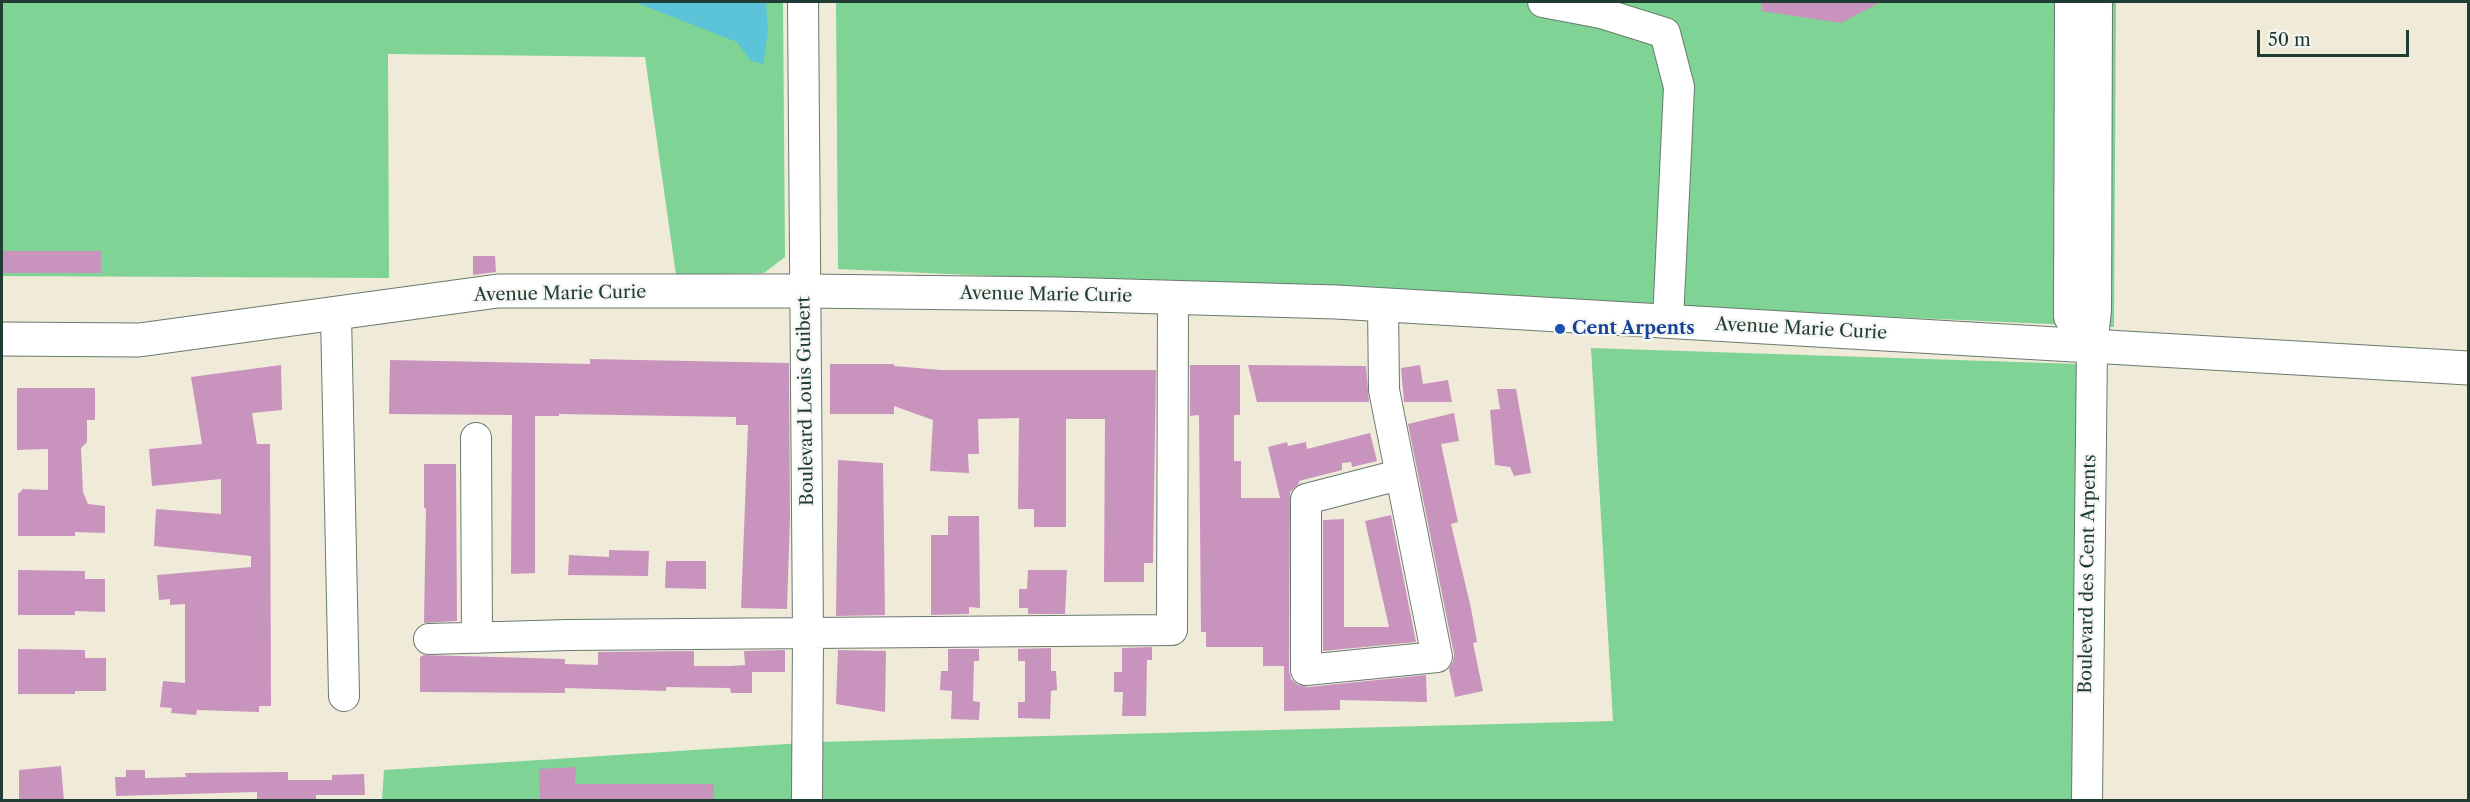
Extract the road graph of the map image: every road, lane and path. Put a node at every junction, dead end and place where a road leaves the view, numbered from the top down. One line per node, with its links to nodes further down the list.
1 (803, 2): 5 (street, Boulevard Louis Guibert)
2 (1543, 2): 9 (street)
3 (2070, 2): 11 (street)
4 (2097, 2): 11 (street, Boulevard des Cent Arpents)
5 (805, 291): 6 (main road, Avenue Marie Curie); 8 (main road, Avenue Marie Curie); 15 (street, Boulevard Louis Guibert)
6 (1173, 298): 7 (main road, Avenue Marie Curie); 15 (street)
7 (1383, 305): 9 (main road, Avenue Marie Curie); 14 (street)
8 (336, 315): 10 (main road, Avenue Marie Curie); 18 (street)
9 (1668, 321): 11 (main road, Avenue Marie Curie)
10 (2, 339)
11 (2092, 346): 12 (main road, Avenue Marie Curie); 20 (street, Boulevard des Cent Arpents)
12 (2469, 368)
13 (476, 438): 16 (street)
14 (1399, 475): 14 (street)
15 (808, 634): 16 (street); 19 (street, Boulevard Louis Guibert)
16 (477, 638): 17 (street)
17 (429, 639)
18 (344, 696)
19 (807, 801)
20 (2086, 801)

